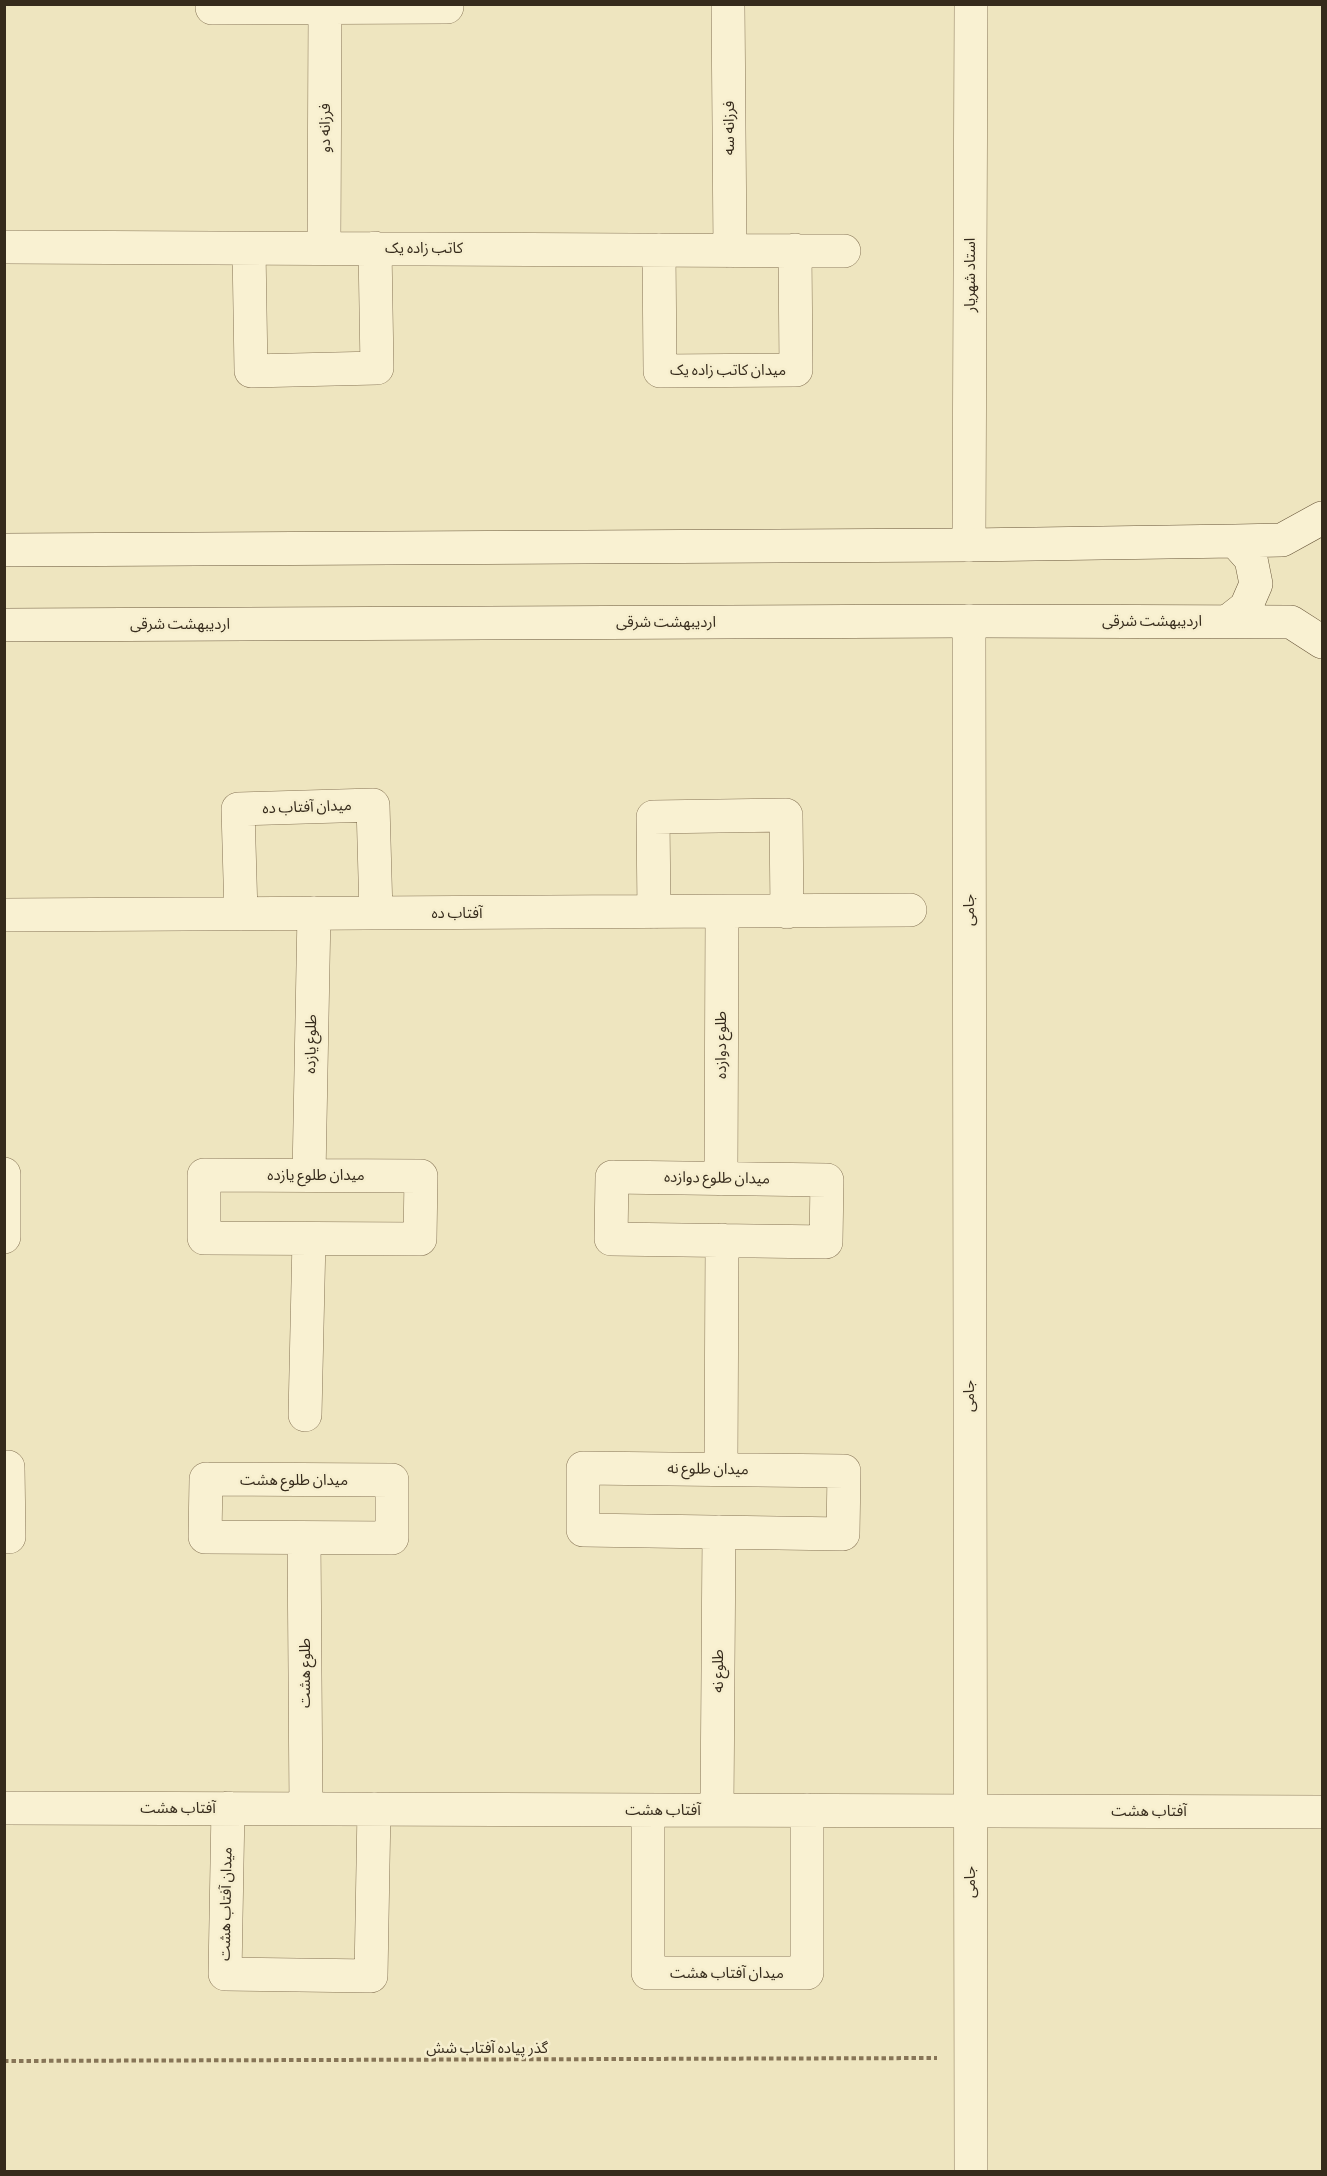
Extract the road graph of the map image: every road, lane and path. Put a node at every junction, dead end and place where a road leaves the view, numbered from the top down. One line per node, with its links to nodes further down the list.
1 (212, 4): 5 (street)
2 (447, 4): 5 (street)
3 (728, 4): 12 (street, فرزانه سه)
4 (971, 4): 16 (street, استاد شهریار)
5 (326, 7): 7 (street, فرزانه دو)
6 (4, 247): 9 (street, کاتب زاده یک)
7 (324, 248): 8 (street, کاتب زاده یک); 9 (street, کاتب زاده یک)
8 (375, 248): 9 (street); 10 (street, کاتب زاده یک)
9 (249, 249)
10 (659, 250): 11 (street, میدان کاتب زاده یک); 12 (street, کاتب زاده یک)
11 (795, 250): 12 (street, کاتب زاده یک); 13 (street, کاتب زاده یک)
12 (730, 251)
13 (844, 251)
14 (1323, 518): 15 (street)
15 (1234, 541): 16 (street); 19 (street)
16 (969, 545): 17 (street)
17 (4, 550)
18 (969, 621): 19 (street, اردیبهشت شرقی); 20 (street, اردیبهشت شرقی); 49 (street, جامی)
19 (1227, 622): 21 (street, اردیبهشت شرقی)
20 (4, 625)
21 (1323, 642)
22 (910, 910): 25 (street, آفتاب ده)
23 (654, 912): 24 (street, آفتاب ده); 25 (street); 27 (street, آفتاب ده)
24 (722, 912): 25 (street, آفتاب ده); 32 (street, طلوع دوازده)
25 (787, 912)
26 (314, 913): 27 (street, آفتاب ده); 28 (street, آفتاب ده); 31 (street, طلوع یازده)
27 (376, 913): 28 (street, میدان آفتاب ده)
28 (241, 914): 29 (street, آفتاب ده)
29 (4, 915)
30 (4, 1174): 33 (street)
31 (309, 1175): 34 (street, میدان طلوع یازده); 34 (street, میدان طلوع یازده)
32 (721, 1179): 35 (street, میدان طلوع دوازده); 35 (street, میدان طلوع دوازده)
33 (4, 1237)
34 (309, 1239): 36 (street)
35 (722, 1240): 38 (street)
36 (305, 1414)
37 (4, 1467): 40 (street)
38 (721, 1469): 39 (street, میدان طلوع نه); 39 (street, میدان طلوع نه)
39 (719, 1532): 47 (street, طلوع نه)
40 (4, 1537)
41 (304, 1538): 41 (street, میدان طلوع هشت); 44 (street, طلوع هشت)
42 (4, 1808): 43 (street, آفتاب هشت)
43 (228, 1809): 44 (street, آفتاب هشت); 45 (street, میدان آفتاب هشت)
44 (306, 1809): 45 (street, آفتاب هشت)
45 (374, 1809): 46 (street, آفتاب هشت)
46 (648, 1810): 47 (street, آفتاب هشت); 48 (street, میدان آفتاب هشت)
47 (717, 1810): 48 (street, آفتاب هشت)
48 (807, 1810): 49 (street, آفتاب هشت)
49 (969, 1811): 50 (street, آفتاب هشت); 51 (street, جامی)
50 (1323, 1812)
51 (970, 2058): 52 (path, گذر پیاده آفتاب شش); 53 (street, جامی)
52 (4, 2061)
53 (971, 2172)

